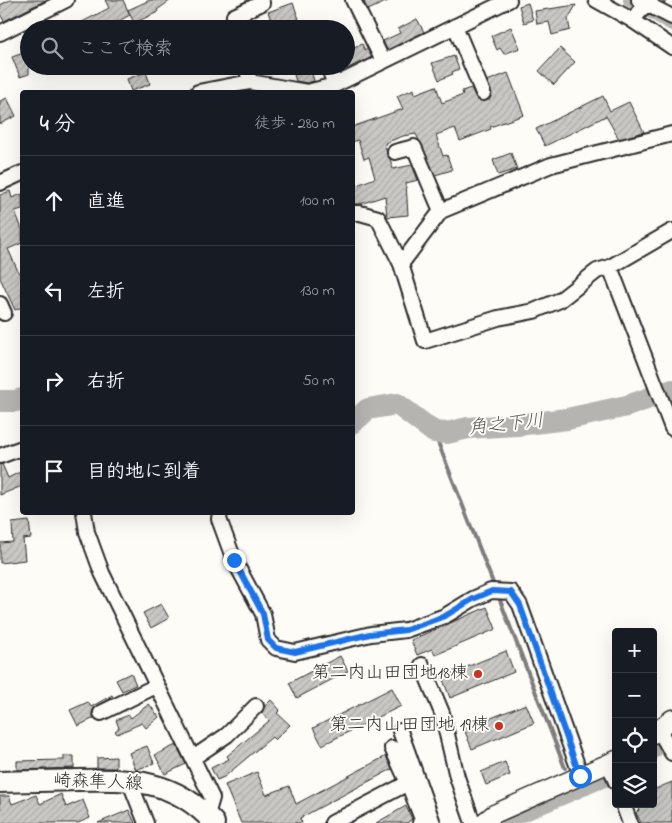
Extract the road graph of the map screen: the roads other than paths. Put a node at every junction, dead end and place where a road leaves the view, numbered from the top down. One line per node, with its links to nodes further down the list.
1 (66, 0): 7 (street)
2 (354, 0): 17 (street)
3 (509, 0): 14 (street)
4 (596, 0): 12 (street)
5 (646, 2): 8 (street); 12 (street)
6 (262, 3): 11 (street)
7 (33, 16): 9 (street); 10 (street)
8 (669, 16)
9 (25, 20)
10 (35, 20)
11 (235, 20)
12 (632, 20): 16 (street)
13 (20, 23): 15 (street)
14 (455, 26): 17 (street); 25 (street)
15 (0, 33)
16 (672, 47)
17 (383, 61): 21 (street)
18 (248, 75): 20 (street)
19 (331, 75): 21 (street)
20 (250, 82): 22 (street); 23 (street)
21 (335, 86): 24 (street)
22 (215, 90)
23 (296, 90)
24 (316, 90)
25 (483, 93)
26 (672, 134): 30 (street)
27 (395, 152): 30 (street)
28 (20, 175): 29 (street)
29 (0, 184)
30 (441, 211): 33 (street)
31 (355, 213): 33 (street)
32 (672, 231): 34 (street)
33 (401, 264): 34 (street)
34 (610, 267): 35 (street)
35 (672, 428)
36 (20, 449): 37 (street)
37 (0, 456)
38 (84, 515): 41 (street)
39 (220, 515): 48 (street)
40 (422, 665): 58 (street)
41 (156, 686): 43 (street); 46 (street)
42 (256, 706): 46 (street)
43 (101, 713)
44 (400, 731): 57 (street)
45 (392, 748): 51 (street)
46 (193, 758): 53 (street)
47 (612, 772): 48 (street)
48 (580, 776): 59 (street)
49 (129, 780): 50 (main road, 崎森隼人線); 53 (main road, 崎森隼人線); 54 (street)
50 (0, 782)
51 (408, 783): 55 (street); 56 (street)
52 (624, 808): 60 (street)
53 (210, 819)
54 (146, 823)
55 (332, 823)
56 (420, 823)
57 (434, 823)
58 (473, 823)
59 (483, 823)
60 (630, 823)

